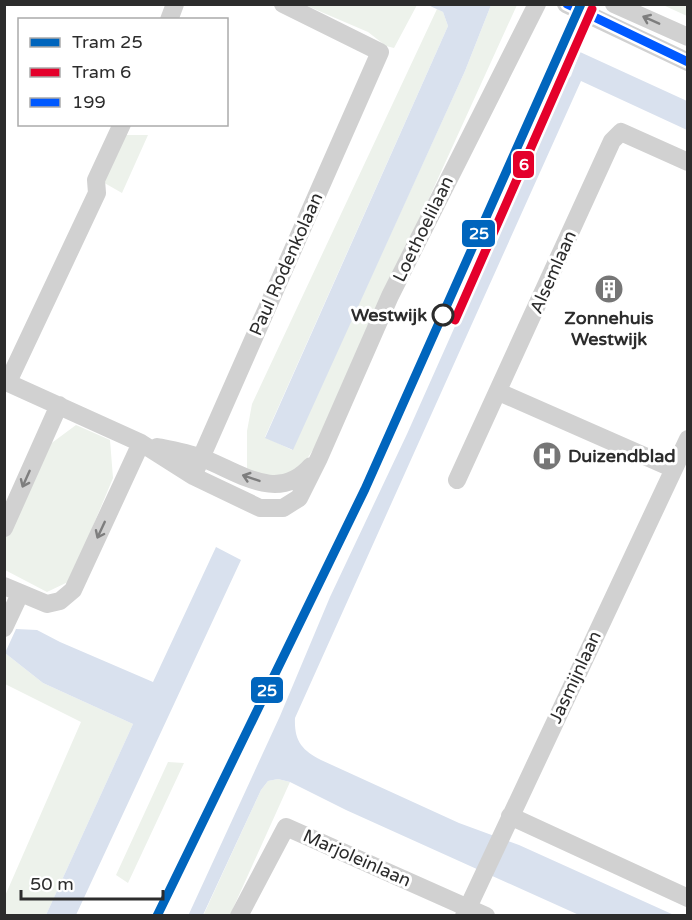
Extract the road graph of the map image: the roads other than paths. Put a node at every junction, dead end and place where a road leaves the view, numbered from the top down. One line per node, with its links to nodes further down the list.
1 (283, 4): 14 (street, Paul Rodenkolaan)
2 (537, 4): 15 (street, Loethoelilaan)
3 (566, 4): 6 (street)
4 (614, 4): 5 (street, one-way to 4)
5 (687, 37)
6 (687, 62)
7 (121, 126): 9 (street)
8 (687, 162): 10 (street, Alsemlaan)
9 (6, 382): 11 (street, Loethoelilaan)
10 (499, 392): 16 (street); 18 (street, Alsemlaan)
11 (59, 405): 13 (street, Loethoelilaan); 19 (street, one-way to 19)
12 (687, 439): 16 (street, Jasmijnlaan)
13 (141, 443): 14 (street, Loethoelilaan); 17 (street, Loethoelilaan); 20 (street, one-way to 20)
14 (201, 458): 15 (street, Loethoelilaan, one-way to 14); 17 (street, Paul Rodenkolaan)
15 (319, 458): 17 (street, Loethoelilaan)
16 (674, 469): 22 (street, Jasmijnlaan)
17 (193, 476)
18 (458, 480)
19 (4, 528)
20 (12, 590): 21 (street)
21 (4, 628)
22 (507, 823): 23 (street); 24 (street, Jasmijnlaan)
23 (685, 892)
24 (466, 911): 25 (street, Marjoleinlaan); 26 (street, Marjoleinlaan)
25 (239, 915)
26 (486, 915)

